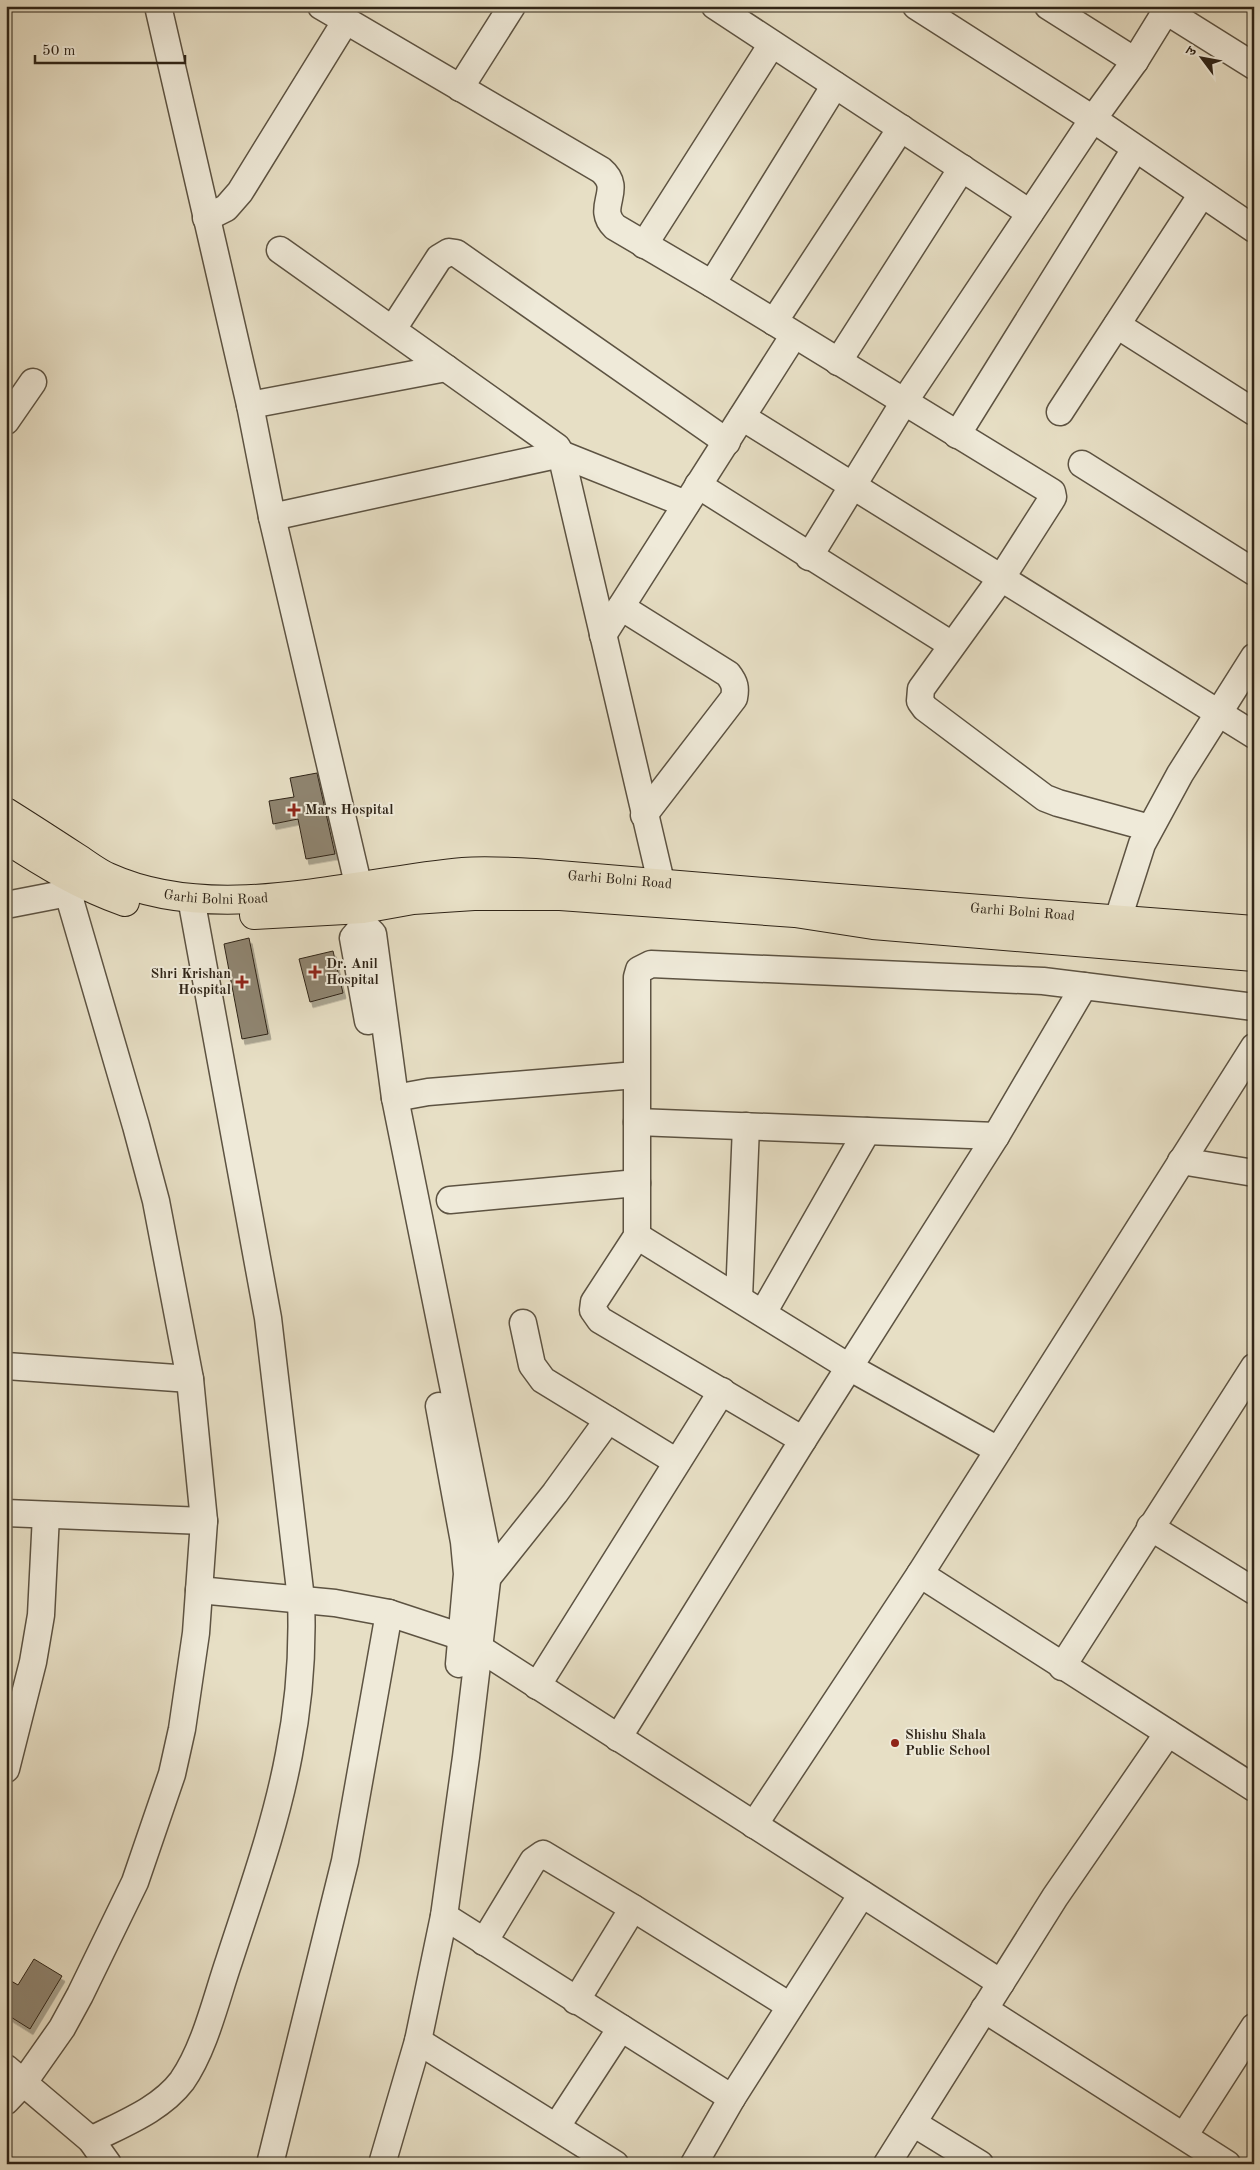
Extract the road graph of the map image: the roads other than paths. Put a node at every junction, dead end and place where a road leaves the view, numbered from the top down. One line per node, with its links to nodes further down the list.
1 (158, 6): 20 (street)
2 (321, 6): 8 (street)
3 (512, 6): 13 (street)
4 (715, 6): 9 (street)
5 (916, 6): 14 (street)
6 (1048, 6): 10 (street)
7 (1167, 9): 10 (street); 11 (street)
8 (345, 22): 13 (street); 20 (street)
9 (772, 44): 12 (street); 22 (street)
10 (1135, 61): 14 (street)
11 (1254, 66)
12 (835, 85): 15 (street); 24 (street)
13 (460, 88): 22 (street)
14 (1092, 119): 16 (street); 19 (street)
15 (901, 128): 17 (street); 27 (street)
16 (1135, 149): 18 (street); 37 (street)
17 (962, 168): 19 (street); 28 (street)
18 (1202, 194): 21 (street); 25 (street)
19 (1030, 214): 31 (street)
20 (206, 218): 32 (street)
21 (1254, 229)
22 (644, 245): 24 (street)
23 (280, 250): 26 (street)
24 (712, 284): 27 (street)
25 (1117, 325): 33 (street); 34 (street)
26 (393, 329): 29 (street); 38 (street)
27 (784, 329): 28 (street); 35 (street)
28 (838, 362): 31 (street)
29 (446, 368): 32 (street); 39 (street)
30 (33, 382): 36 (street)
31 (904, 402): 37 (street); 41 (street)
32 (250, 405): 43 (street)
33 (1060, 412)
34 (1254, 412)
35 (742, 417): 38 (street); 41 (street)
36 (6, 421)
37 (957, 435): 46 (street)
38 (727, 442): 42 (street)
39 (561, 454): 42 (street); 43 (street); 48 (street)
40 (1082, 464): 45 (street)
41 (853, 486): 44 (street); 46 (street)
42 (692, 495): 44 (street); 47 (street)
43 (272, 518): 61 (street)
44 (809, 556): 49 (street)
45 (1254, 572)
46 (1002, 577): 49 (street); 51 (street)
47 (621, 606): 48 (street); 54 (street)
48 (603, 635): 54 (street)
49 (952, 645): 55 (street)
50 (1254, 657): 51 (street)
51 (1217, 714): 52 (street); 55 (street)
52 (1254, 735)
53 (6, 812): 57 (main road, Garhi Bolni Road)
54 (644, 815): 58 (street)
55 (1150, 828): 62 (street)
56 (6, 838): 57 (main road, Garhi Bolni Road)
57 (87, 886): 59 (street); 60 (main road, Garhi Bolni Road); 86 (street)
58 (662, 893): 61 (main road, Garhi Bolni Road); 62 (main road, Garhi Bolni Road); 64 (main road, Garhi Bolni Road)
59 (6, 906)
60 (193, 907): 61 (main road, Garhi Bolni Road); 100 (street)
61 (362, 907): 70 (street); 102 (street)
62 (1118, 919): 63 (main road, Garhi Bolni Road); 64 (street)
63 (1254, 930)
64 (1112, 945): 65 (main road, Garhi Bolni Road)
65 (1254, 957)
66 (1084, 986): 67 (street); 69 (street); 74 (street)
67 (1254, 1007)
68 (1254, 1047): 75 (street)
69 (636, 1076): 70 (street); 71 (street)
70 (395, 1098): 97 (street)
71 (636, 1122): 72 (street); 77 (street)
72 (746, 1126): 73 (street); 80 (street)
73 (866, 1131): 74 (street); 81 (street)
74 (996, 1136): 84 (street)
75 (1182, 1161): 76 (street); 90 (street)
76 (1254, 1173)
77 (637, 1183): 78 (street); 79 (street)
78 (450, 1200)
79 (636, 1236): 80 (street); 87 (street)
80 (739, 1298): 81 (street)
81 (763, 1313): 84 (street)
82 (523, 1323): 88 (street)
83 (6, 1366): 86 (street)
84 (849, 1367): 89 (street); 90 (street)
85 (1254, 1367): 95 (street)
86 (190, 1379): 94 (street)
87 (722, 1391): 89 (street); 91 (street)
88 (608, 1420): 91 (street); 97 (street)
89 (803, 1440): 106 (street)
90 (998, 1450): 96 (street)
91 (677, 1462): 104 (street)
92 (6, 1513): 93 (street)
93 (46, 1515): 94 (street); 107 (street)
94 (204, 1521): 98 (street)
95 (1150, 1527): 99 (street); 103 (street)
96 (920, 1574): 103 (street); 109 (street)
97 (488, 1577): 102 (street)
98 (199, 1590): 100 (street); 121 (street)
99 (1254, 1591)
100 (301, 1599): 101 (street); 127 (street)
101 (389, 1612): 102 (street); 129 (street)
102 (470, 1642): 104 (street); 112 (street); 130 (street)
103 (1062, 1667): 105 (street)
104 (537, 1686): 106 (street)
105 (1168, 1733): 108 (street); 114 (street)
106 (618, 1738): 109 (street)
107 (6, 1769)
108 (1254, 1788)
109 (754, 1825): 110 (street)
110 (862, 1894): 114 (street); 116 (street)
111 (633, 1908): 113 (street); 115 (street); 116 (street)
112 (444, 1916): 113 (street); 120 (street)
113 (484, 1942): 115 (street)
114 (1001, 1983): 117 (street)
115 (576, 2001): 119 (street)
116 (790, 2006): 122 (street)
117 (984, 2009): 124 (street); 126 (street)
118 (1254, 2027): 126 (street)
119 (621, 2028): 122 (street); 125 (street)
120 (418, 2041): 125 (street); 131 (street)
121 (15, 2075): 123 (street); 127 (street)
122 (732, 2098): 133 (street)
123 (6, 2101)
124 (913, 2123): 134 (street); 135 (street)
125 (557, 2126): 132 (street)
126 (1184, 2136): 136 (street)
127 (91, 2140): 128 (street)
128 (108, 2164)
129 (270, 2164)
130 (367, 2164)
131 (382, 2164)
132 (615, 2164)
133 (694, 2164)
134 (887, 2164)
135 (980, 2164)
136 (1227, 2164)

